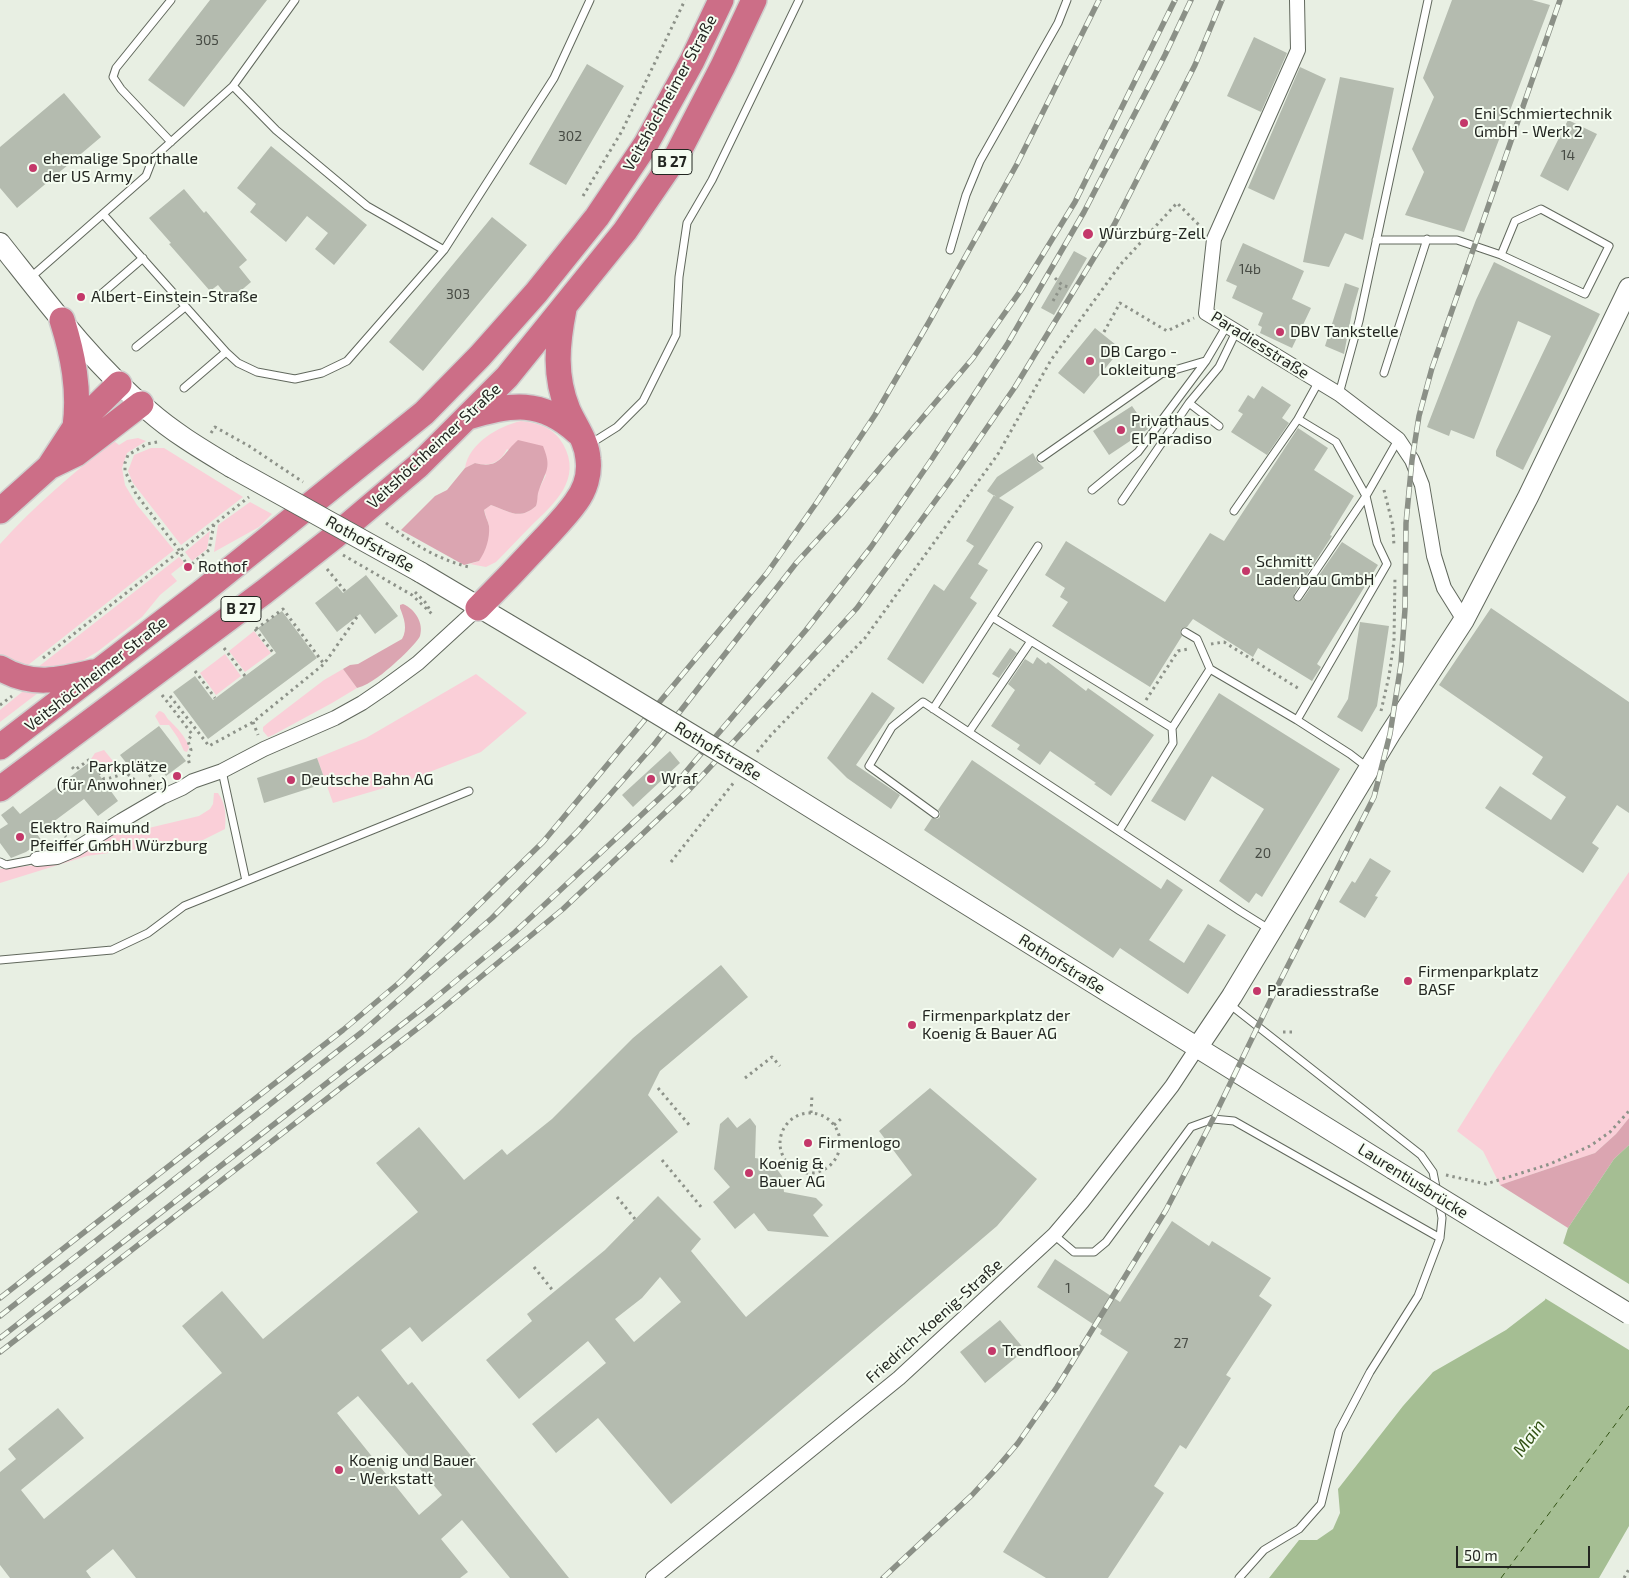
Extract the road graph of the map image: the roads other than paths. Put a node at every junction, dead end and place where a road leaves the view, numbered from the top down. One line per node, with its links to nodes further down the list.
1 (171, 0): 11 (lane)
2 (295, 0): 10 (lane)
3 (590, 0): 16 (lane)
4 (721, 0): 58 (highway, Veitshöchheimer Straße / B 27)
5 (754, 0): 24 (highway, Veitshöchheimer Straße / B 27)
6 (799, 0): 42 (lane)
7 (1067, 0): 17 (lane)
8 (1297, 0): 26 (street, Paradiesstraße)
9 (1428, 0): 14 (lane)
10 (233, 86): 11 (lane); 16 (lane)
11 (171, 142): 12 (lane)
12 (103, 214): 19 (lane); 20 (lane)
13 (1427, 239): 14 (lane); 18 (lane); 30 (lane)
14 (1376, 240): 34 (lane)
15 (0, 243): 20 (main road)
16 (444, 250): 28 (lane)
17 (950, 250)
18 (1501, 255): 18 (lane)
19 (142, 258): 22 (lane); 23 (lane)
20 (29, 279): 25 (main road)
21 (1629, 288): 54 (main road)
22 (99, 296)
23 (185, 307): 27 (lane); 28 (lane)
24 (564, 309): 37 (highway, Veitshöchheimer Straße / B 27); 42 (highway)
25 (62, 320): 32 (main road); 40 (highway)
26 (1231, 329): 29 (lane); 31 (street, Paradiesstraße); 35 (lane)
27 (136, 347)
28 (226, 352): 33 (lane)
29 (1206, 361): 43 (lane); 45 (lane)
30 (1384, 373)
31 (1319, 381): 34 (street, Paradiesstraße); 38 (lane)
32 (119, 384): 36 (main road); 40 (highway)
33 (184, 388)
34 (1339, 394): 41 (street, Paradiesstraße)
35 (1189, 403): 39 (lane); 47 (lane)
36 (141, 404): 44 (highway); 52 (main road, Rothofstraße, bridge)
37 (466, 418): 42 (highway); 67 (highway, Veitshöchheimer Straße / B 27)
38 (1298, 419): 46 (lane); 49 (lane)
39 (1219, 426)
40 (74, 427): 44 (highway)
41 (1398, 439): 46 (lane); 54 (street, Paradiesstraße)
42 (583, 441): 52 (highway)
43 (1041, 458)
44 (49, 467): 48 (highway)
45 (1092, 490)
46 (1366, 496): 51 (lane); 61 (lane)
47 (1122, 501)
48 (0, 511)
49 (1234, 511)
50 (1038, 546): 53 (lane)
51 (1298, 597)
52 (478, 608): 66 (street); 77 (main road, Rothofstraße, bridge)
53 (992, 617): 56 (lane); 60 (lane)
54 (1464, 620): 65 (main road)
55 (1185, 632): 57 (lane)
56 (1031, 641): 62 (lane); 63 (lane)
57 (1210, 669): 61 (lane); 62 (lane)
58 (101, 671): 59 (highway); 64 (highway, Veitshöchheimer Straße / B 27)
59 (10, 673)
60 (933, 709): 63 (lane); 69 (lane)
61 (1298, 720): 65 (lane)
62 (1172, 728): 70 (lane)
63 (969, 732): 70 (lane)
64 (0, 747)
65 (1370, 770): 74 (main road)
66 (222, 771): 71 (street); 73 (lane)
67 (0, 789)
68 (470, 791): 73 (lane)
69 (935, 814)
70 (1119, 831): 74 (lane)
71 (37, 859): 72 (lane)
72 (2, 864)
73 (246, 881): 75 (lane)
74 (1272, 930): 76 (main road)
75 (0, 960)
76 (1228, 1003): 77 (main road); 79 (lane)
77 (1198, 1048): 78 (street, Friedrich-Koenig-Straße); 80 (main road, Laurentiusbrücke, bridge)
78 (1054, 1235): 79 (lane); 81 (street, Friedrich-Koenig-Straße)
79 (1440, 1238): 82 (lane)
80 (1629, 1314)
81 (653, 1578)
82 (1239, 1578)

